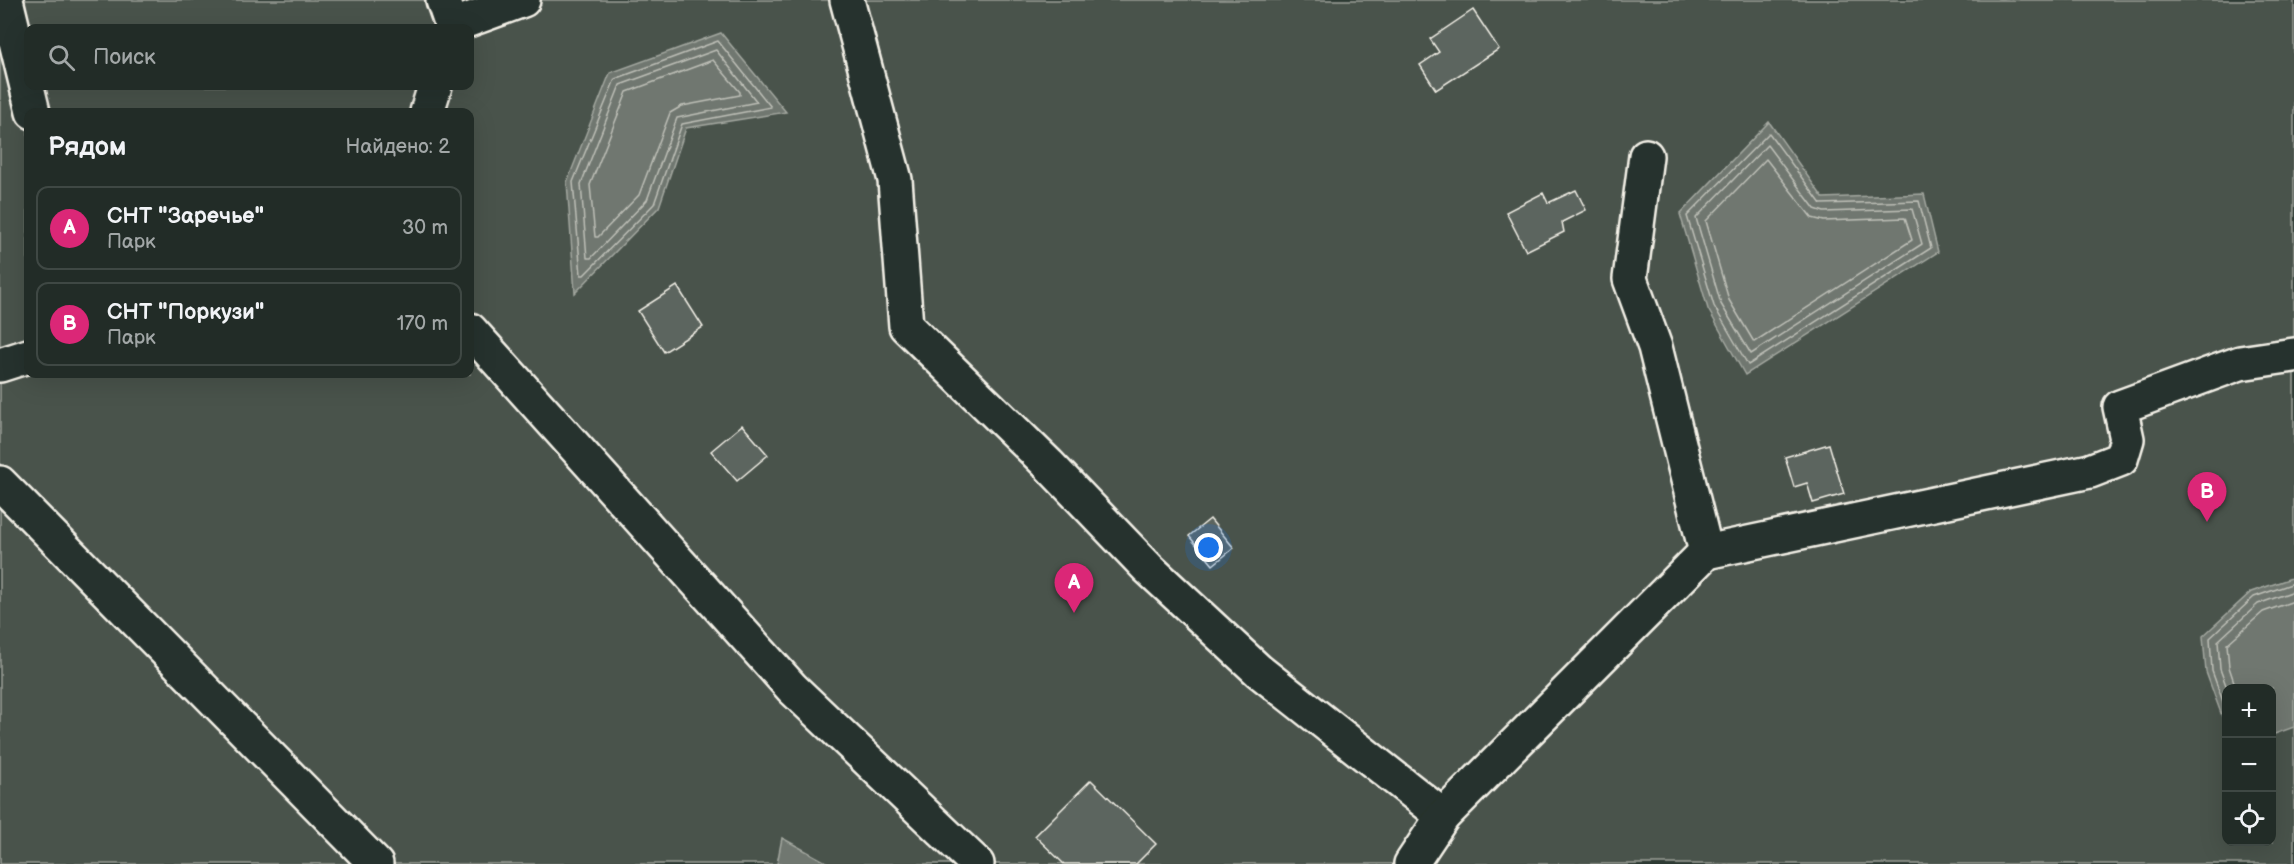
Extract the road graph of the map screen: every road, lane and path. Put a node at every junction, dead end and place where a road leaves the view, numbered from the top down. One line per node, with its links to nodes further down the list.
1 (6, 0): 5 (street)
2 (523, 0): 4 (street)
3 (847, 0): 17 (street)
4 (449, 18)
5 (24, 75)
6 (28, 90): 8 (street)
7 (434, 90): 9 (street)
8 (32, 108)
9 (428, 108)
10 (1646, 156): 16 (street)
11 (474, 334): 19 (street)
12 (2294, 355): 16 (street)
13 (24, 357): 14 (street)
14 (0, 365)
15 (0, 483): 18 (street)
16 (1706, 552): 17 (street)
17 (1443, 816): 20 (street)
18 (376, 864)
19 (977, 864)
20 (1411, 864)

